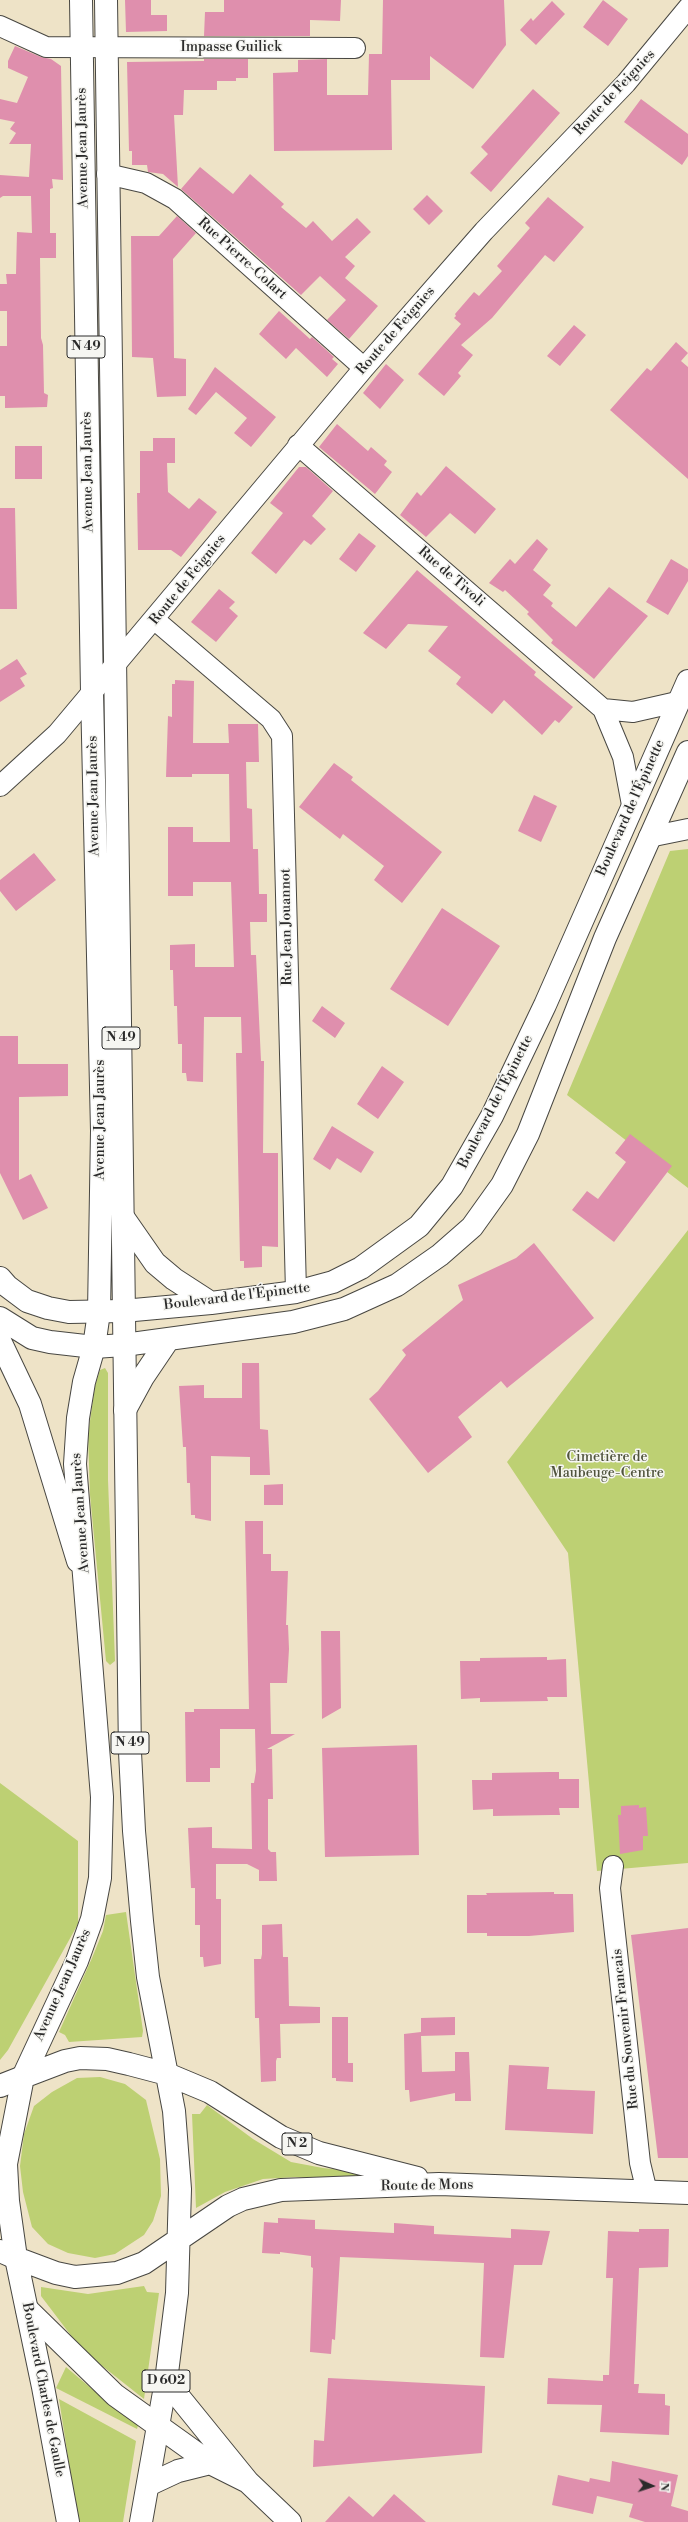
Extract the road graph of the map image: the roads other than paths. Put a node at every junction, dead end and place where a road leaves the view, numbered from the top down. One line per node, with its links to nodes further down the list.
1 (81, 0): 5 (main road, Avenue Jean Jaurès / N 49)
2 (106, 0): 6 (main road, Avenue Jean Jaurès / N 49)
3 (688, 8): 9 (street, Route de Feignies)
4 (0, 26): 5 (street, Impasse Guilick)
5 (82, 48): 6 (street, Impasse Guilick); 14 (main road, Avenue Jean Jaurès / N 49)
6 (107, 48): 7 (street, Impasse Guilick); 8 (main road, Avenue Jean Jaurès / N 49)
7 (355, 48)
8 (107, 174): 9 (street, Rue Pierre-Colart); 12 (main road, Avenue Jean Jaurès / N 49)
9 (364, 368): 10 (street, Route de Feignies)
10 (298, 445): 11 (street, Route de Feignies); 16 (street, Rue de Tivoli)
11 (155, 620): 12 (street, Route de Feignies); 24 (street, Rue Jean Jouannot)
12 (116, 666): 14 (street, Route de Feignies); 22 (main road, Avenue Jean Jaurès / N 49)
13 (688, 681): 15 (main road, Boulevard de l'Épinette)
14 (92, 693): 18 (street, Route de Feignies); 27 (main road, Avenue Jean Jaurès / N 49)
15 (677, 702): 16 (street); 19 (main road, Boulevard de l'Épinette)
16 (603, 709): 19 (street, Rue de Tivoli)
17 (688, 752): 21 (main road, Boulevard de l'Épinette)
18 (0, 786)
19 (632, 805): 24 (main road, Boulevard de l'Épinette)
20 (688, 829): 21 (street)
21 (649, 836): 29 (main road, Boulevard de l'Épinette)
22 (123, 1217): 25 (main road); 26 (main road, Avenue Jean Jaurès / N 49)
23 (0, 1278): 27 (main road, Boulevard de l'Épinette)
24 (296, 1292): 25 (main road, Boulevard de l'Épinette)
25 (211, 1303): 26 (main road, Boulevard de l'Épinette)
26 (123, 1311): 27 (main road, Boulevard de l'Épinette); 31 (main road, Avenue Jean Jaurès / N 49)
27 (99, 1312): 32 (main road, Avenue Jean Jaurès / N 49)
28 (0, 1318): 32 (main road, Boulevard de l'Épinette)
29 (168, 1340): 31 (main road, Boulevard de l'Épinette); 33 (main road)
30 (0, 1341): 34 (main road)
31 (124, 1345): 32 (main road, Boulevard de l'Épinette); 33 (main road, Avenue Jean Jaurès / N 49)
32 (94, 1347): 34 (main road, Avenue Jean Jaurès / N 49)
33 (125, 1410): 36 (main road, Avenue Jean Jaurès / N 49)
34 (86, 1584): 37 (main road, Avenue Jean Jaurès / N 49)
35 (613, 1866): 40 (street, Rue du Souvenir Francais)
36 (168, 2074): 37 (main road, N 2); 39 (main road, N 2); 42 (main road, Avenue Jean Jaurès)
37 (22, 2077): 38 (main road); 43 (main road, Avenue Jean Jaurès)
38 (0, 2086)
39 (439, 2184): 40 (main road, Route de Mons / N 2); 42 (main road, Route de Mons / N 2)
40 (647, 2192): 41 (main road, Route de Mons / N 2)
41 (688, 2193)
42 (179, 2239): 43 (main road, N 2); 45 (main road, D 602)
43 (8, 2254): 44 (main road, Boulevard Charles de Gaulle)
44 (27, 2309): 46 (main road); 50 (main road, Boulevard Charles de Gaulle)
45 (166, 2382): 46 (main road, D 602); 48 (main road)
46 (158, 2425): 47 (main road); 49 (main road, D 602)
47 (210, 2463): 48 (main road); 49 (main road)
48 (248, 2482): 52 (main road)
49 (148, 2485): 51 (main road, D 602)
50 (68, 2522)
51 (141, 2522)
52 (290, 2522)

